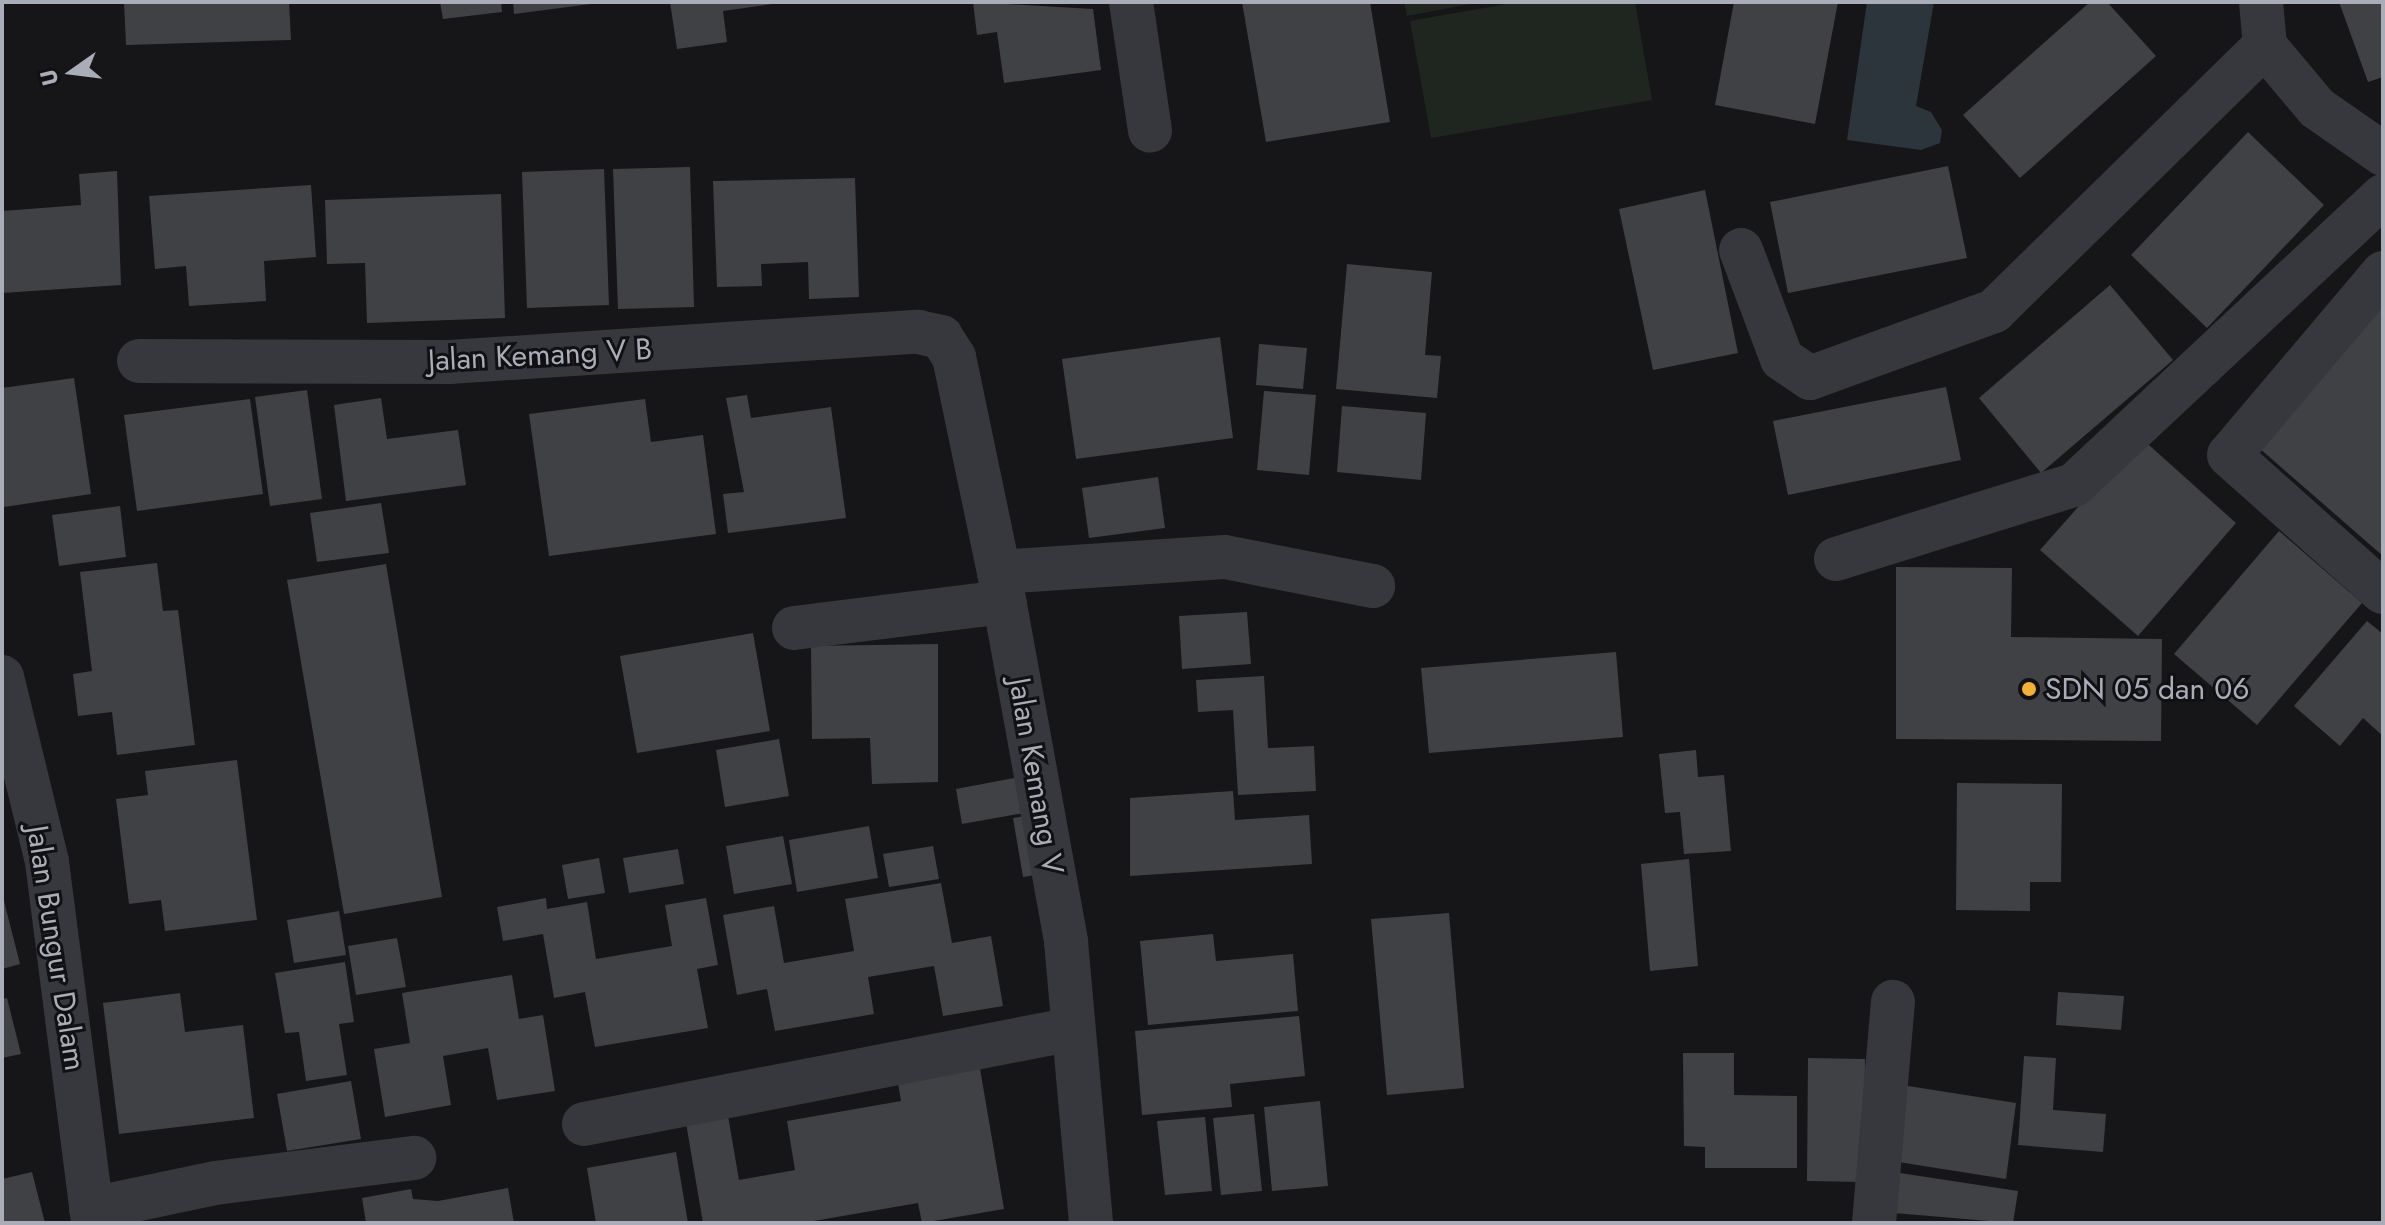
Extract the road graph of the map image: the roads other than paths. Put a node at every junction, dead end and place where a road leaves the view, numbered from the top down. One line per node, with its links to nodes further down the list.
1 (1131, 2): 4 (street)
2 (2261, 2): 3 (street)
3 (2265, 46): 5 (street); 7 (street)
4 (1150, 131)
5 (2383, 154)
6 (2383, 196): 11 (street)
7 (1741, 250)
8 (2383, 273): 14 (street)
9 (941, 337): 10 (street, Jalan Kemang V B); 13 (street, Jalan Kemang V)
10 (139, 361)
11 (1836, 559)
12 (1373, 586): 13 (street)
13 (1001, 587): 15 (street); 18 (street, Jalan Kemang V)
14 (2383, 592)
15 (794, 628)
16 (2, 677): 21 (street, Jalan Bungur Dalam)
17 (1893, 1002): 23 (street)
18 (1073, 1029): 19 (street); 22 (street, Jalan Kemang V)
19 (584, 1124)
20 (414, 1158): 21 (street)
21 (92, 1216)
22 (1091, 1223)
23 (1874, 1223)

